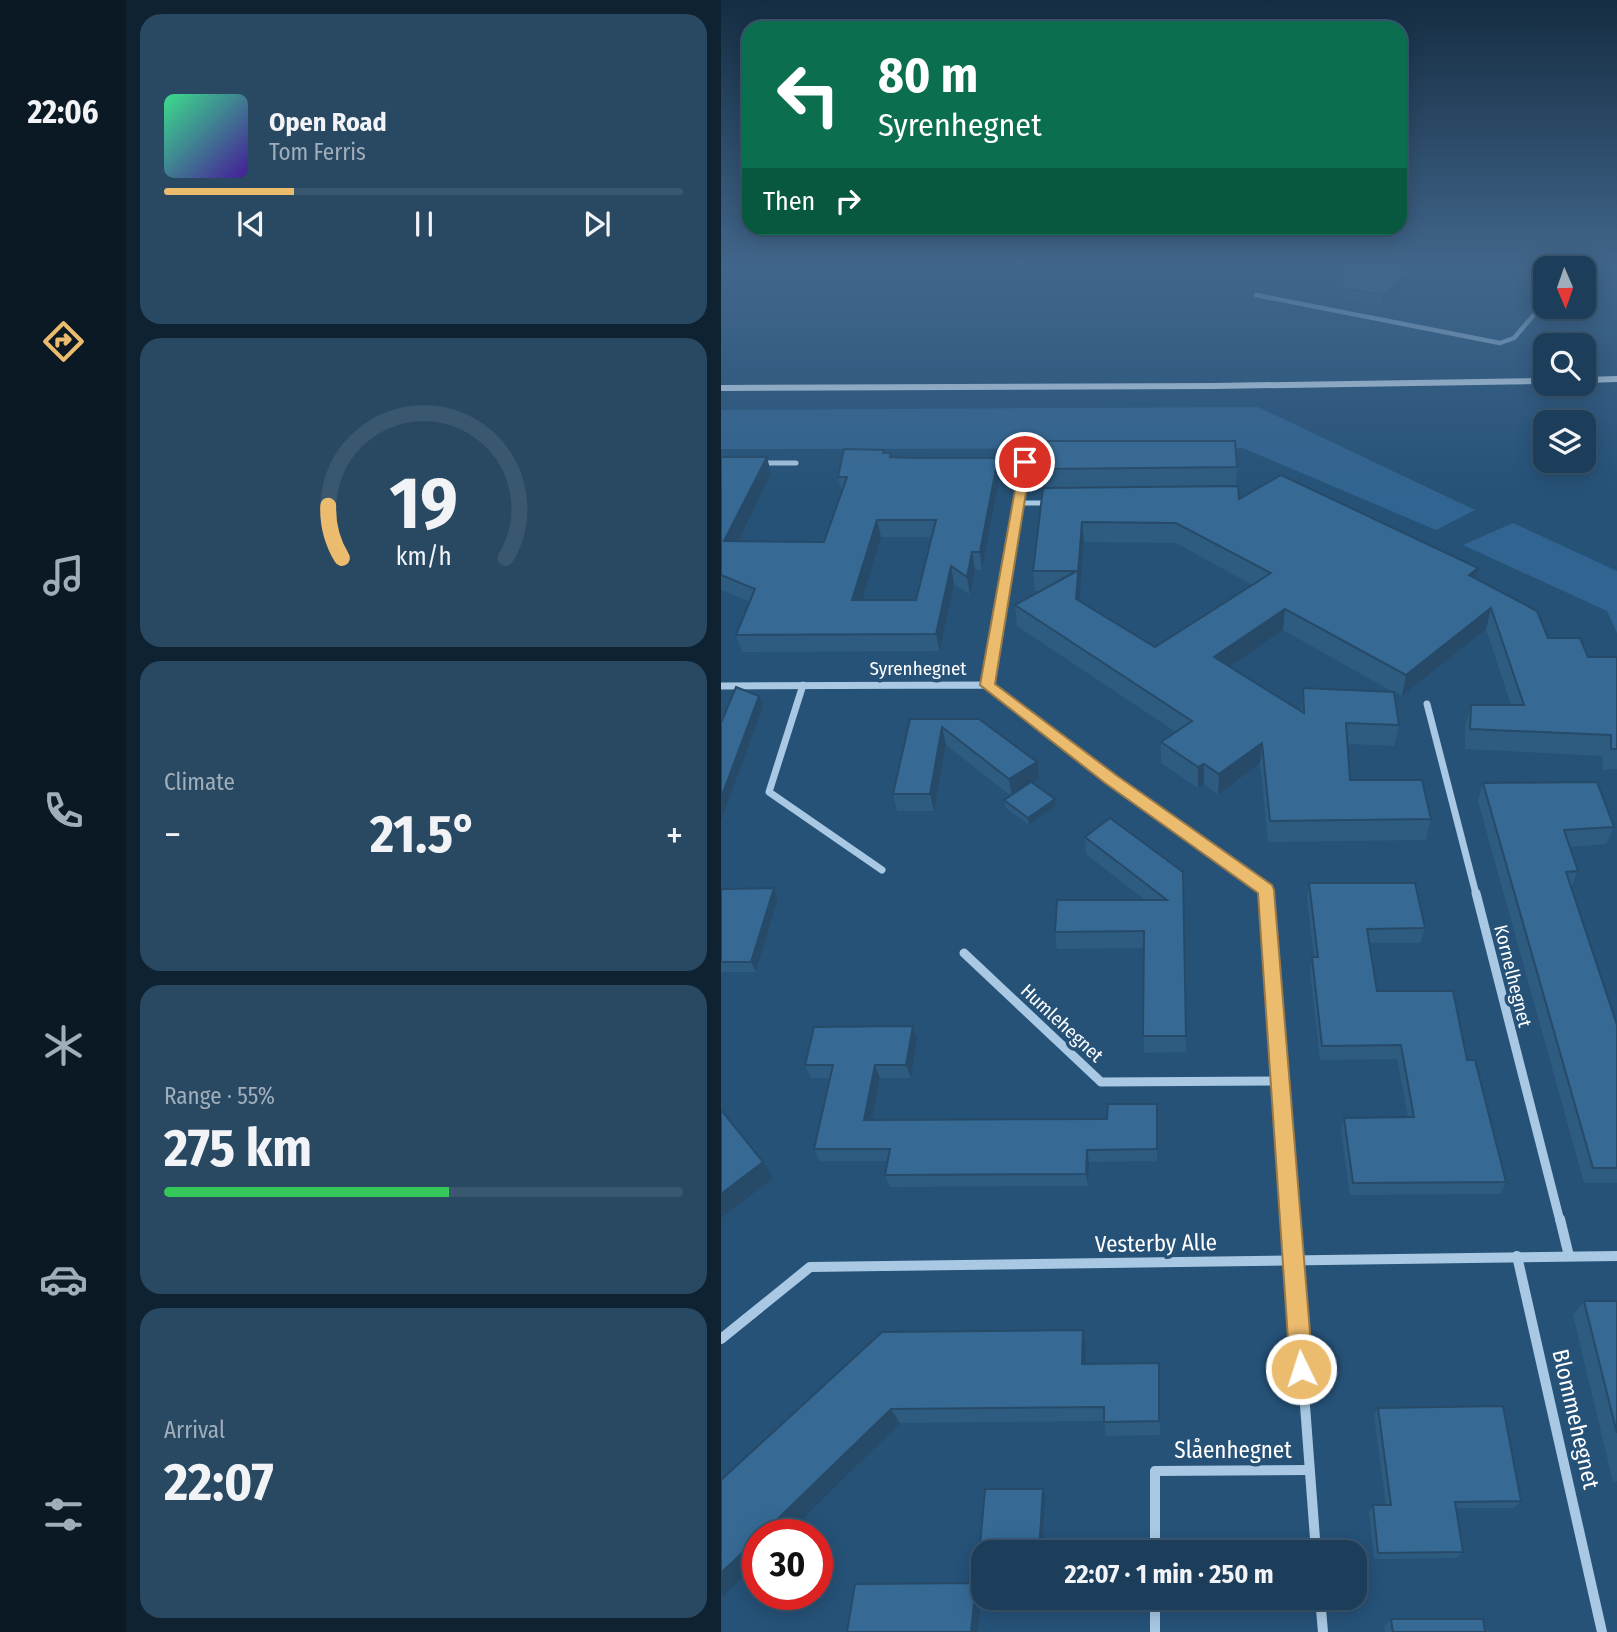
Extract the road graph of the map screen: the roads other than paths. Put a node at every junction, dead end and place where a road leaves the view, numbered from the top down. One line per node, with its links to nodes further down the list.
1 (1617, 379): 2 (main road)
2 (1596, 380)
3 (1533, 381): 4 (main road)
4 (721, 387)
5 (984, 462): 8 (street)
6 (758, 463): 7 (street)
7 (796, 463)
8 (1019, 503): 9 (street); 11 (street)
9 (1057, 503)
10 (803, 685): 11 (street, Syrenhegnet); 12 (street, Syrenhegnet); 14 (street)
11 (988, 685): 16 (street, Syrenhegnet)
12 (721, 686)
13 (1427, 704): 18 (street, Kornelhegnet)
14 (882, 870)
15 (964, 953): 16 (street, Humlehegnet)
16 (1278, 1081): 20 (street, Syrenhegnet)
17 (1517, 1256): 18 (street, Vesterby Alle); 20 (street, Vesterby Alle); 29 (street, Blommehegnet)
18 (1569, 1256): 19 (street, Vesterby Alle)
19 (1617, 1256)
20 (1293, 1261): 21 (street, Vesterby Alle); 22 (street, Syrenhegnet)
21 (721, 1339)
22 (1309, 1470): 23 (street, Slåenhegnet); 24 (street, Syrenhegnet)
23 (1155, 1540)
24 (1315, 1540)
25 (1155, 1610): 27 (street)
26 (1321, 1610): 28 (street)
27 (1155, 1632)
28 (1323, 1632)
29 (1602, 1632)

